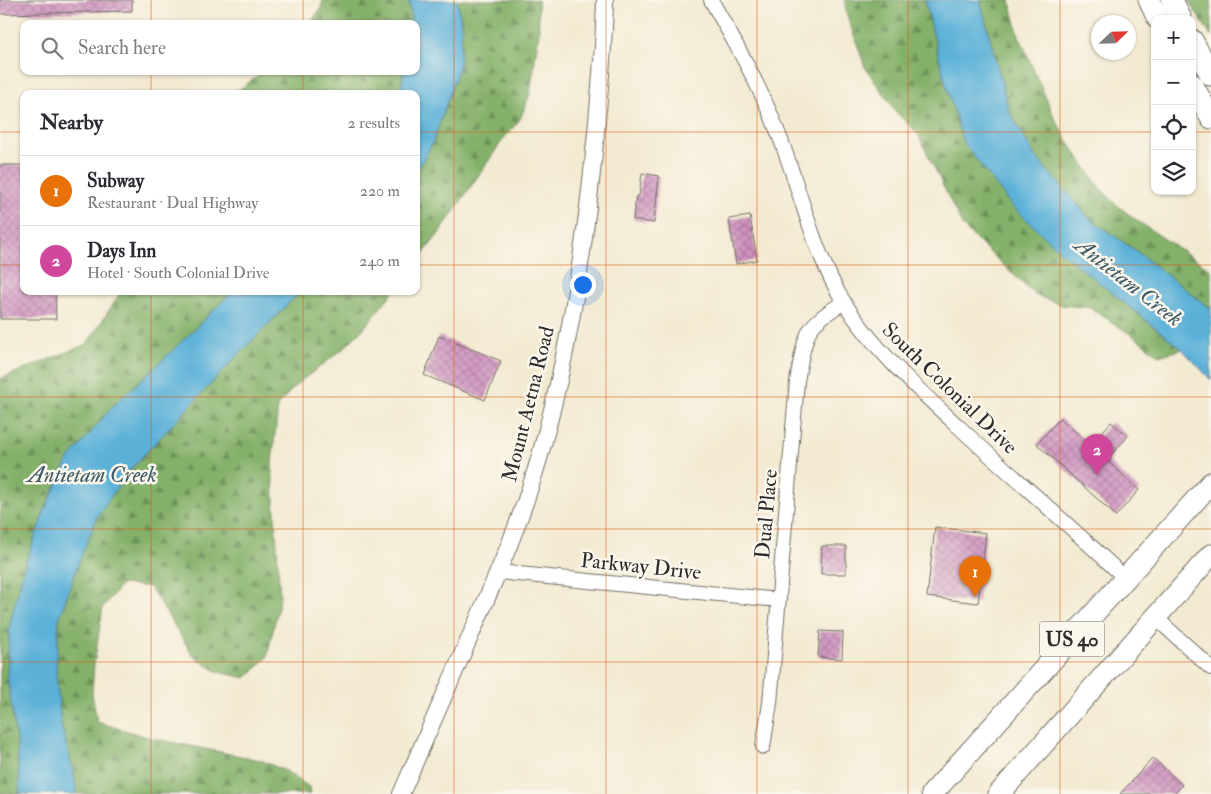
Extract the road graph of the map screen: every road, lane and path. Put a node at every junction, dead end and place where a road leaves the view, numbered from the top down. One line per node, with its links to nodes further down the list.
1 (605, 0): 14 (street, Mount Aetna Road)
2 (711, 0): 11 (street, South Colonial Drive)
3 (1149, 0): 5 (main road)
4 (1172, 0): 6 (main road)
5 (1156, 15)
6 (1179, 15)
7 (1196, 47): 8 (main road)
8 (1211, 75)
9 (1196, 91): 10 (main road)
10 (1211, 118)
11 (844, 302): 15 (street, South Colonial Drive); 16 (street, Dual Place)
12 (1211, 483): 15 (main road, US 40)
13 (1211, 555): 17 (main road, US 40)
14 (498, 572): 16 (street, Parkway Drive); 20 (street, Mount Aetna Road)
15 (1126, 578): 21 (main road, US 40)
16 (780, 600): 19 (street, Dual Place)
17 (1156, 618): 18 (street); 22 (main road, US 40)
18 (1211, 668)
19 (763, 747)
20 (401, 794)
21 (932, 794)
22 (999, 794)

